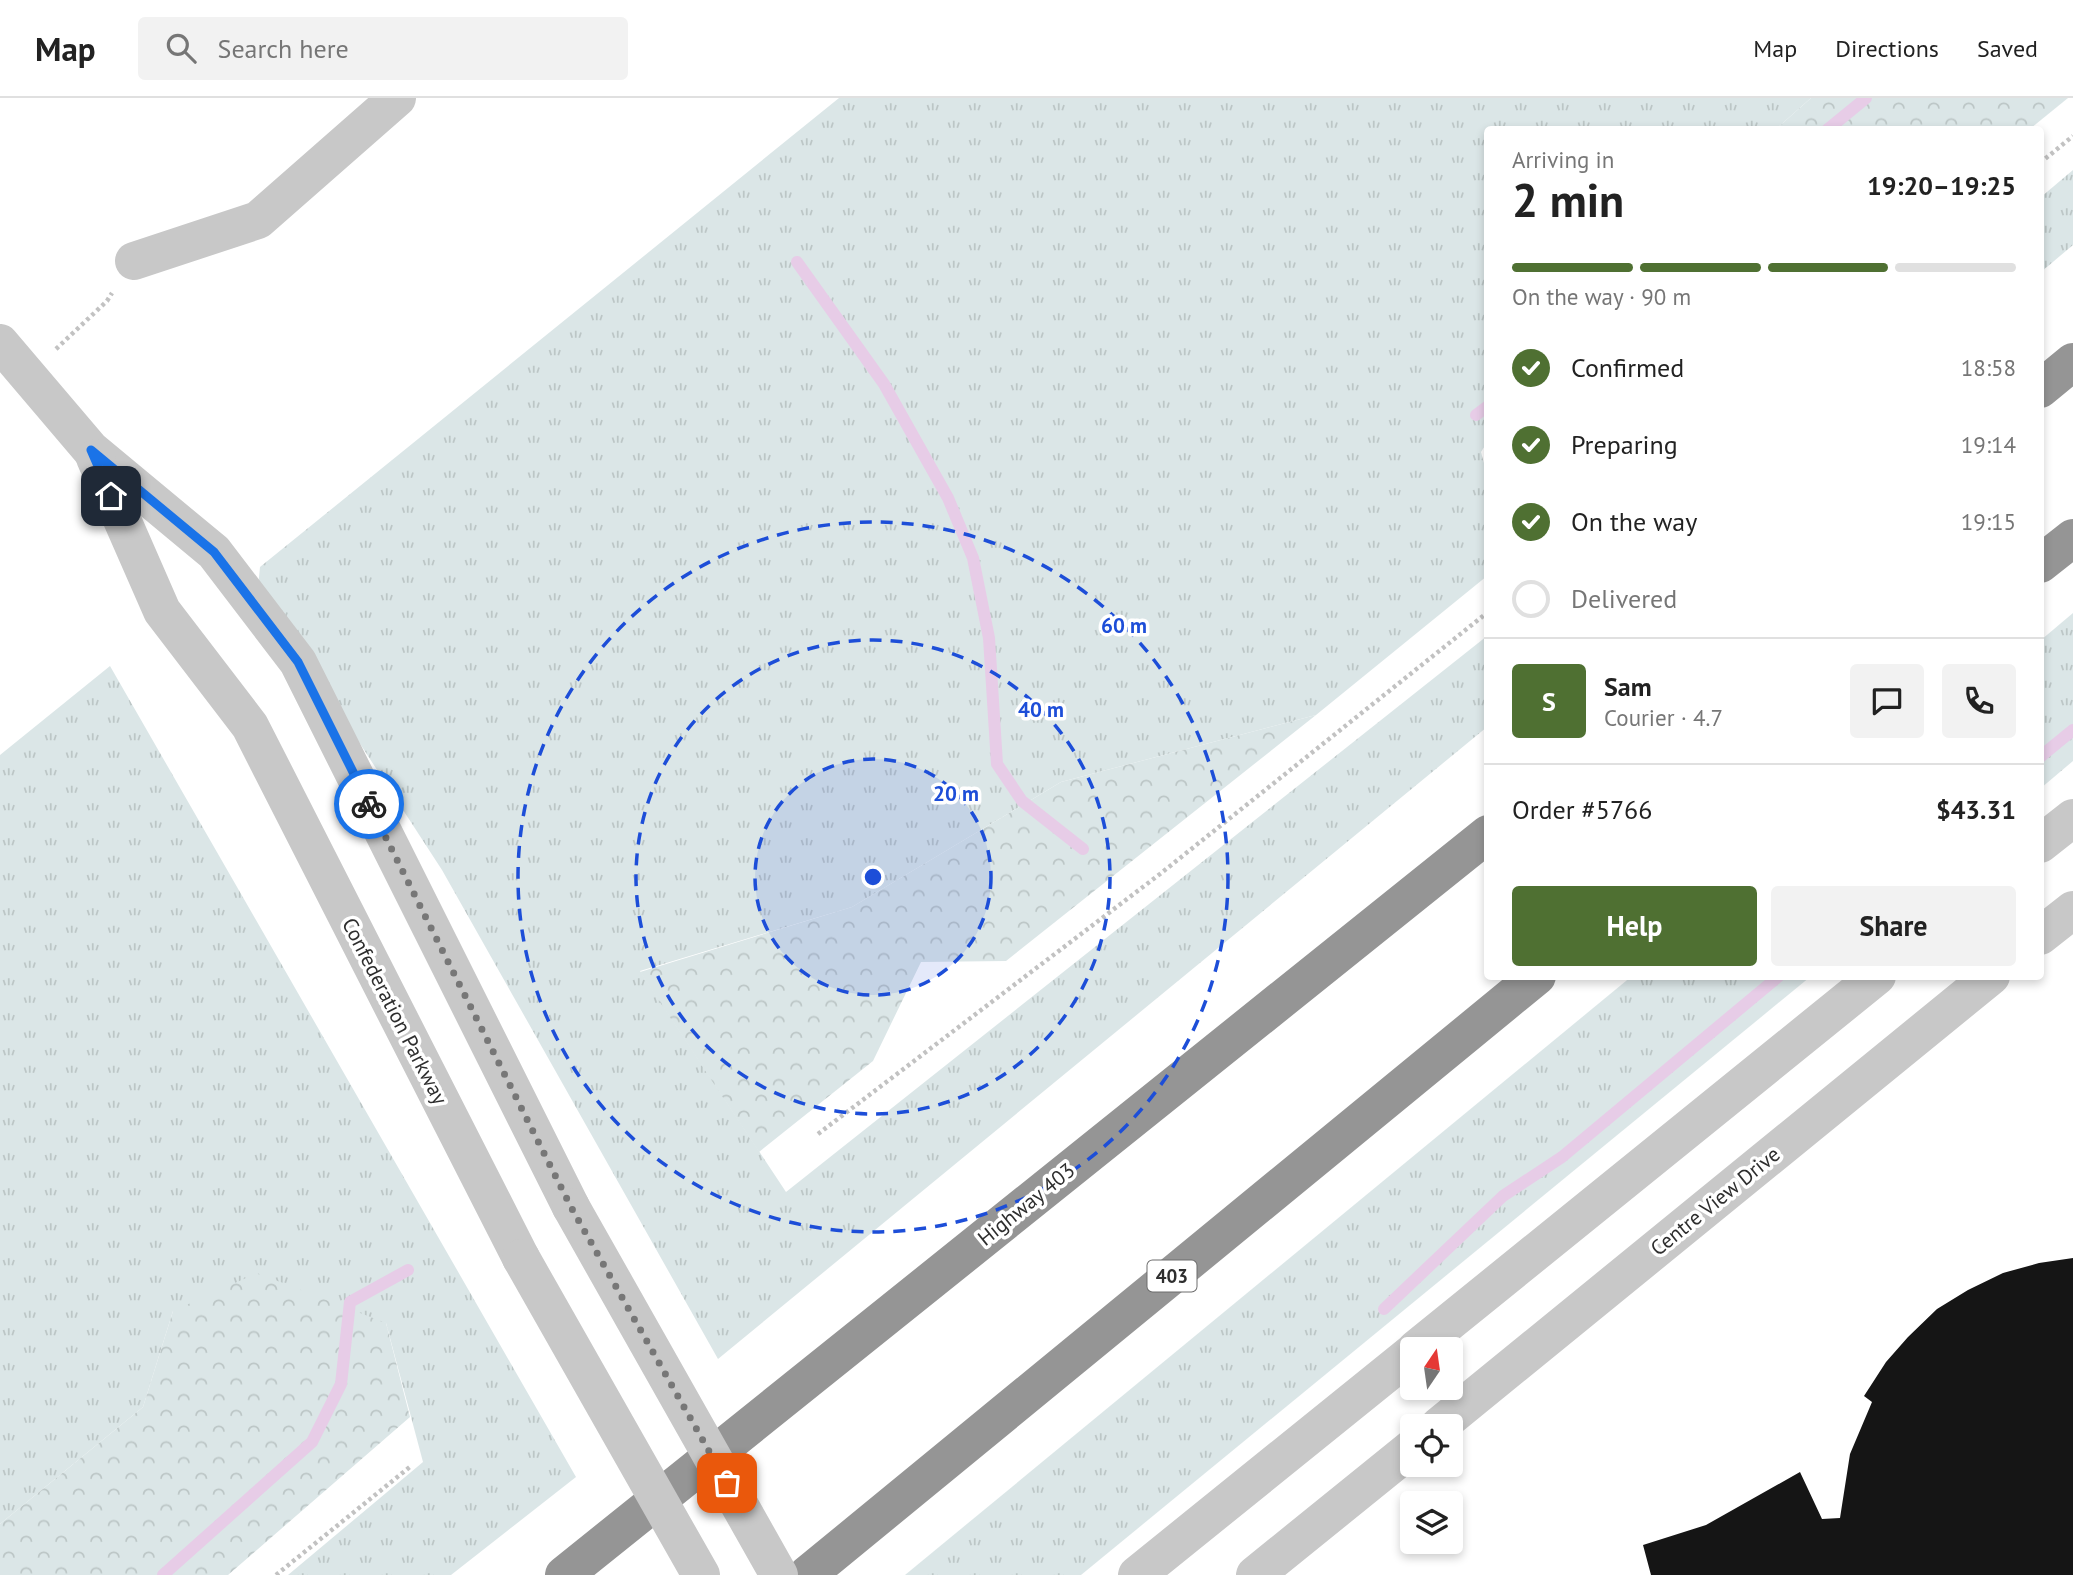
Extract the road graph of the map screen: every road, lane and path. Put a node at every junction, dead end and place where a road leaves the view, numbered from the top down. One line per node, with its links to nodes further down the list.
1 (397, 98): 4 (street)
2 (2073, 136): 3 (path)
3 (2044, 160)
4 (134, 261): 7 (path)
5 (0, 343): 7 (street, Confederation Parkway)
6 (2073, 362): 8 (highway)
7 (28, 376): 9 (street, Confederation Parkway)
8 (2044, 386)
9 (91, 450): 29 (street, Confederation Parkway, bridge); 30 (street, Confederation Parkway, bridge)
10 (2073, 538): 11 (highway)
11 (2044, 561)
12 (1484, 615): 21 (path)
13 (2073, 818): 15 (street)
14 (1484, 837): 28 (highway, Highway 403)
15 (2044, 841)
16 (2073, 910): 17 (street)
17 (2044, 933)
18 (1532, 980): 31 (highway, 403)
19 (1872, 980): 22 (street)
20 (1986, 980): 24 (street, Centre View Drive)
21 (818, 1134)
22 (1431, 1337)
23 (1400, 1363): 32 (street)
24 (1454, 1414)
25 (1400, 1458): 33 (street)
26 (411, 1466): 27 (path)
27 (276, 1575)
28 (564, 1575)
29 (701, 1575)
30 (779, 1575)
31 (807, 1575)
32 (1138, 1575)
33 (1255, 1575)

